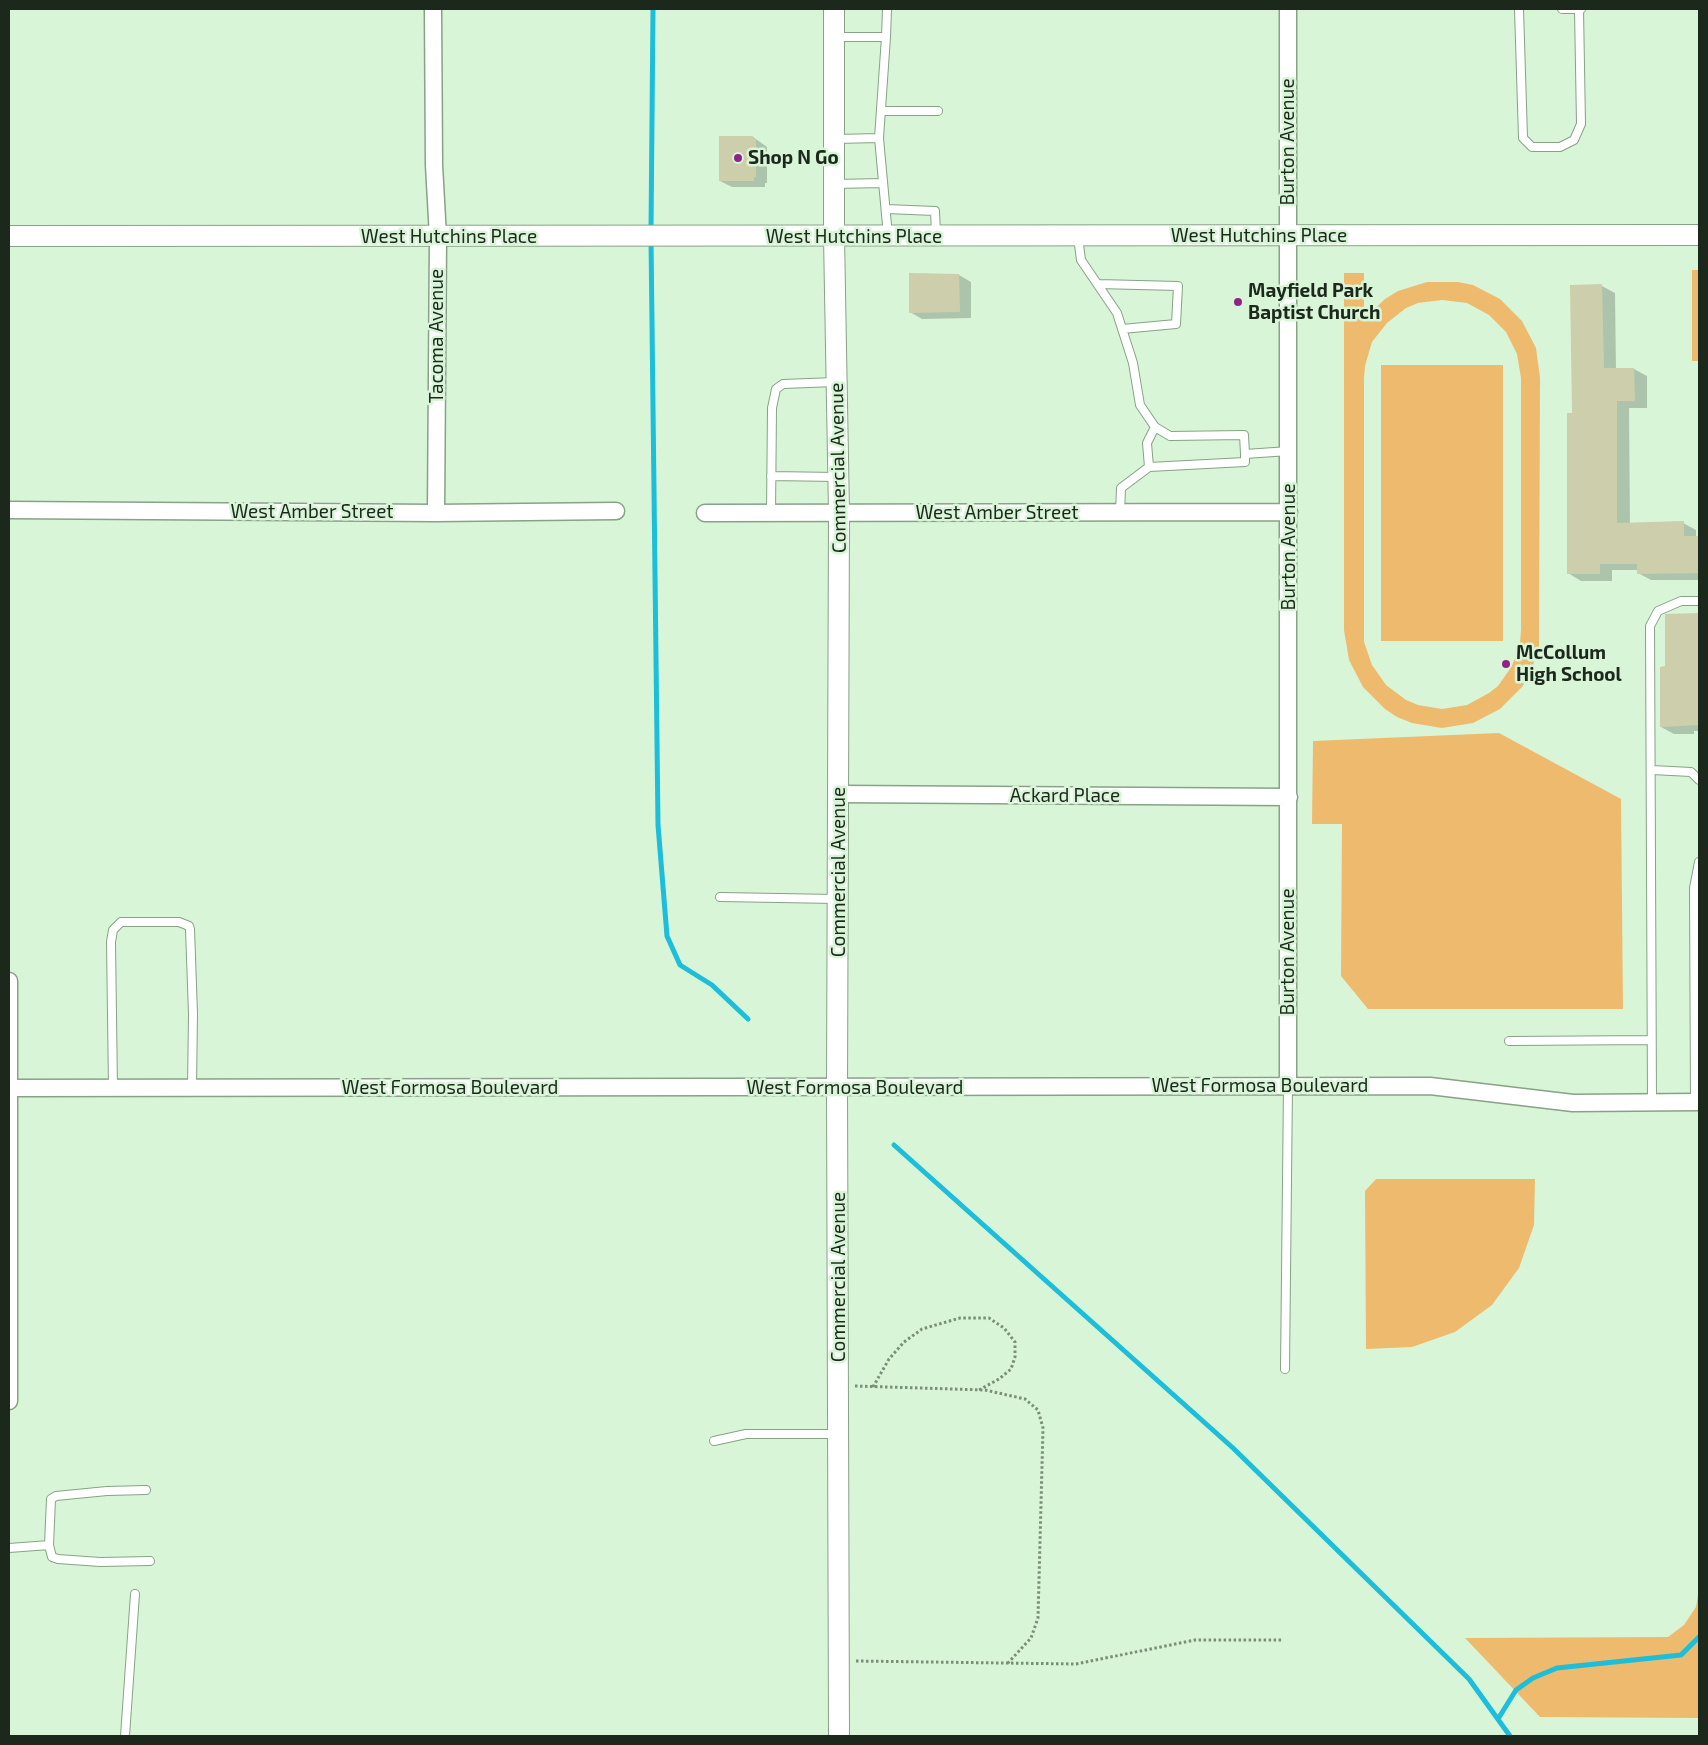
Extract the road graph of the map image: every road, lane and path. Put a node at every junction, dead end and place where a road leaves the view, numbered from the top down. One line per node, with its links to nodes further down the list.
1 (433, 9): 19 (street, Tacoma Avenue)
2 (834, 9): 8 (street, Commercial Avenue)
3 (887, 9): 9 (lane)
4 (1288, 9): 24 (street, Burton Avenue)
5 (1519, 9): 7 (lane)
6 (1562, 9): 7 (lane)
7 (1580, 9)
8 (834, 37): 9 (lane); 13 (street, Commercial Avenue)
9 (886, 38): 10 (lane)
10 (881, 111): 11 (lane); 12 (lane)
11 (938, 111)
12 (879, 138): 13 (lane); 14 (lane)
13 (834, 139): 15 (street, Commercial Avenue)
14 (883, 183): 15 (lane); 16 (lane)
15 (834, 184): 20 (street, Commercial Avenue)
16 (886, 209): 21 (lane); 22 (lane)
17 (1699, 235): 24 (street, West Hutchins Place)
18 (9, 236): 19 (street, West Hutchins Place)
19 (438, 237): 20 (street, West Hutchins Place); 36 (street, Tacoma Avenue)
20 (834, 237): 21 (street, West Hutchins Place); 27 (street, Commercial Avenue)
21 (888, 237): 22 (street, West Hutchins Place)
22 (936, 237): 23 (street, West Hutchins Place)
23 (1078, 237): 24 (street, West Hutchins Place); 25 (lane)
24 (1288, 237): 29 (street, Burton Avenue)
25 (1098, 284): 26 (lane); 26 (lane)
26 (1122, 329): 28 (lane)
27 (837, 382): 32 (lane); 33 (street, Commercial Avenue)
28 (1155, 427): 30 (lane); 31 (lane)
29 (1289, 452): 30 (lane); 38 (street, Burton Avenue)
30 (1246, 454): 31 (lane)
31 (1149, 467): 37 (lane)
32 (772, 476): 33 (lane); 40 (lane)
33 (838, 477): 41 (street, Commercial Avenue)
34 (9, 510): 36 (street, West Amber Street)
35 (616, 511): 36 (street, West Amber Street)
36 (436, 512)
37 (1120, 512): 38 (street, West Amber Street); 41 (street, West Amber Street)
38 (1289, 512): 46 (street, Burton Avenue)
39 (705, 513): 40 (street, West Amber Street)
40 (772, 513): 41 (street, West Amber Street)
41 (839, 513): 45 (street, Commercial Avenue)
42 (1699, 601): 43 (lane)
43 (1652, 770): 44 (lane); 52 (lane)
44 (1699, 780)
45 (840, 794): 46 (street, Ackard Place); 49 (street, Commercial Avenue)
46 (1289, 797): 54 (street, Burton Avenue)
47 (1699, 862): 51 (lane)
48 (720, 897): 49 (lane)
49 (839, 899): 58 (street, Commercial Avenue)
50 (9, 981): 55 (street)
51 (1697, 1034): 60 (lane)
52 (1651, 1040): 53 (lane); 59 (lane)
53 (1509, 1041)
54 (1288, 1086): 58 (street, West Formosa Boulevard); 59 (street, West Formosa Boulevard); 61 (lane)
55 (9, 1088): 56 (street, West Formosa Boulevard); 65 (street)
56 (113, 1088): 57 (street, West Formosa Boulevard); 57 (lane)
57 (192, 1088): 58 (street, West Formosa Boulevard)
58 (837, 1088): 62 (street, Commercial Avenue)
59 (1652, 1102): 60 (street, West Formosa Boulevard)
60 (1697, 1102)
61 (1285, 1369)
62 (840, 1386): 63 (path); 66 (street, Commercial Avenue)
63 (873, 1387): 64 (path); 64 (path)
64 (979, 1390): 75 (path)
65 (9, 1401)
66 (840, 1434): 67 (lane); 74 (street, Commercial Avenue)
67 (714, 1441)
68 (146, 1490): 69 (lane)
69 (49, 1545): 70 (lane); 71 (lane)
70 (9, 1548)
71 (150, 1561)
72 (135, 1594): 76 (lane)
73 (1282, 1640): 75 (path)
74 (840, 1661): 75 (path); 77 (street, Commercial Avenue)
75 (1008, 1662)
76 (125, 1736)
77 (839, 1736)

